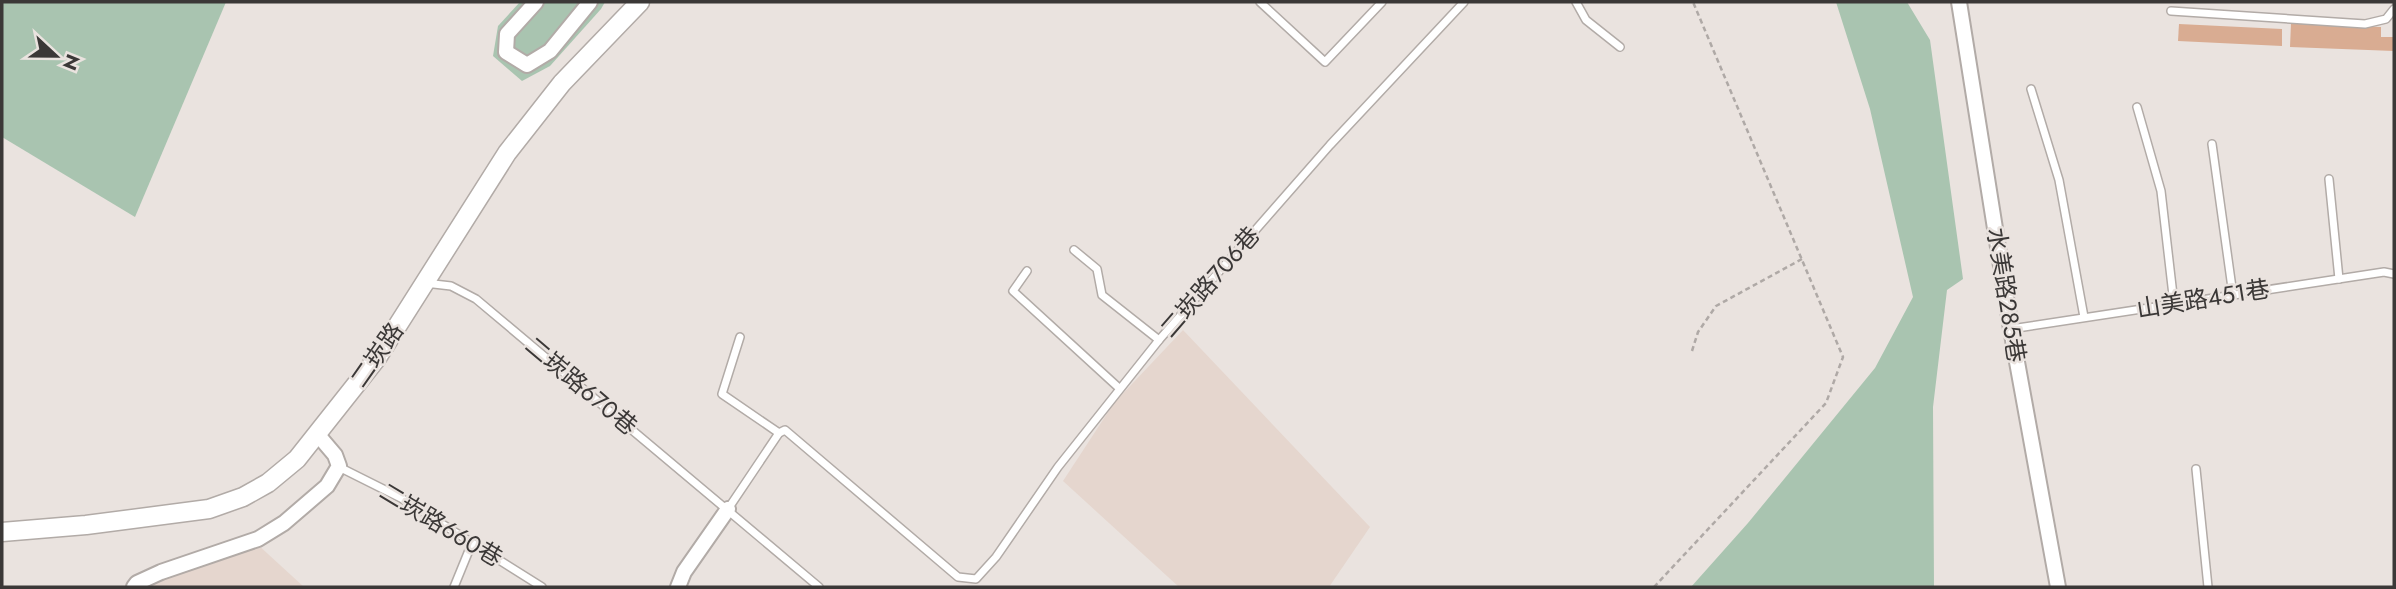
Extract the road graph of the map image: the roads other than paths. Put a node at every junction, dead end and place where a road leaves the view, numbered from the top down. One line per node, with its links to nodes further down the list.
1 (536, 2): 2 (street)
2 (590, 2)
3 (640, 2): 20 (street, 二崁路)
4 (1260, 2): 5 (lane)
5 (1381, 2)
6 (1464, 2): 26 (lane, 二崁路706巷)
7 (1576, 2): 11 (lane)
8 (1959, 2): 24 (street, 水美路285巷)
9 (2394, 9): 10 (lane)
10 (2171, 11)
11 (1620, 47)
12 (2031, 89): 23 (lane)
13 (2137, 107): 22 (lane)
14 (2212, 144): 21 (lane)
15 (2329, 179): 19 (lane)
16 (1074, 250): 26 (lane)
17 (1027, 271): 27 (lane)
18 (2394, 274): 19 (lane, 山美路451巷)
19 (2339, 279): 21 (lane, 山美路451巷)
20 (424, 283): 29 (street, 二崁路); 32 (lane, 二崁路670巷)
21 (2233, 295): 22 (lane, 山美路451巷)
22 (2175, 303): 23 (lane, 山美路451巷)
23 (2084, 317): 24 (lane, 山美路451巷)
24 (2011, 329): 40 (street, 水美路285巷)
25 (740, 337): 28 (lane)
26 (1159, 340): 27 (lane, 二崁路706巷)
27 (1119, 388): 28 (lane, 二崁路706巷)
28 (779, 433): 32 (lane)
29 (317, 435): 30 (street); 33 (street, 二崁路)
30 (339, 466): 34 (lane, 二崁路660巷); 35 (street)
31 (2196, 469): 41 (lane)
32 (728, 509): 38 (street); 39 (lane, 二崁路670巷)
33 (2, 532)
34 (472, 543): 36 (lane); 37 (lane, 二崁路660巷)
35 (134, 587)
36 (454, 587)
37 (542, 587)
38 (678, 587)
39 (819, 587)
40 (2058, 587)
41 (2208, 587)

